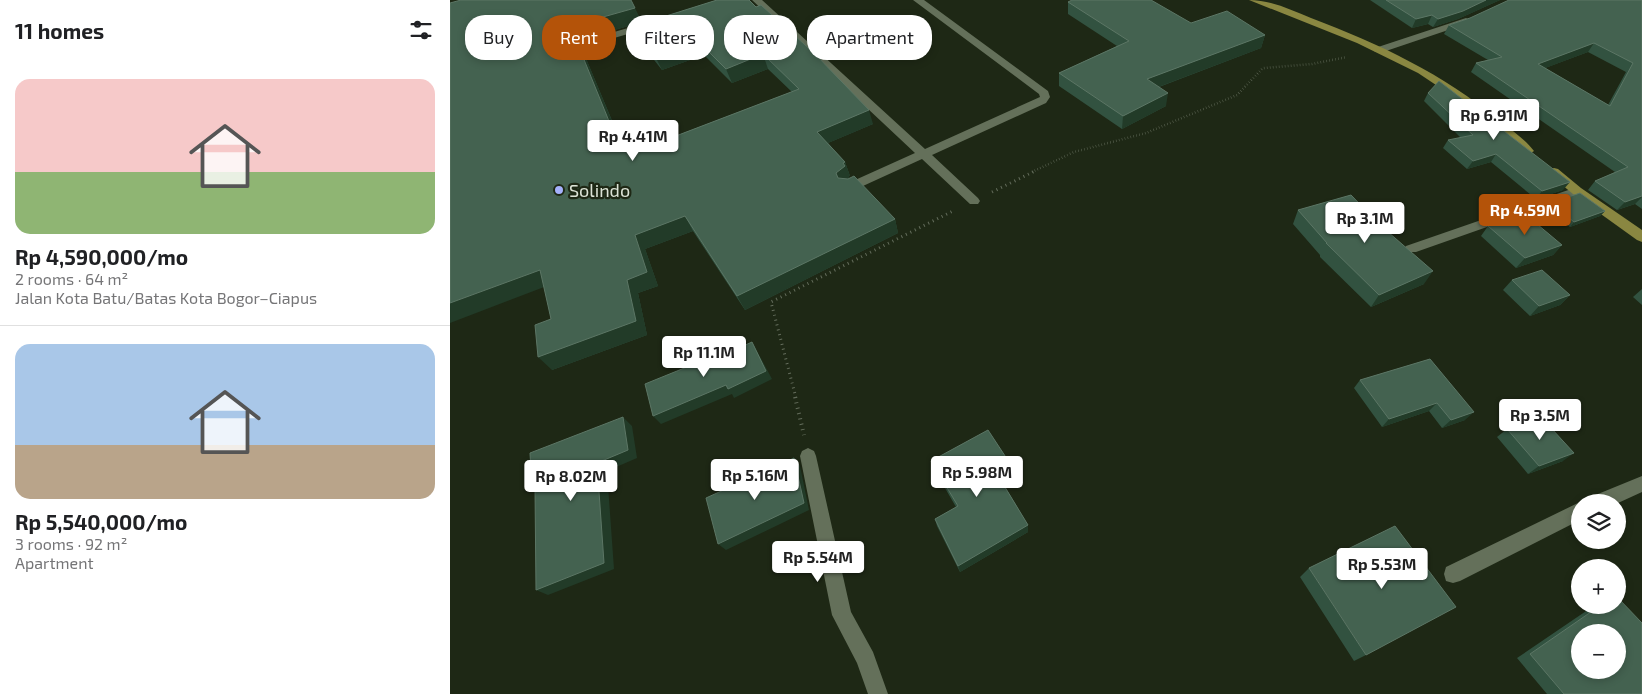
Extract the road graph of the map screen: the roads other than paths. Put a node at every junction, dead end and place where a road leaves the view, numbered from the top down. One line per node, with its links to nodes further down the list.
1 (757, 0): 6 (street)
2 (918, 0): 6 (street)
3 (1254, 0): 5 (main road)
4 (1480, 15): 5 (street)
5 (1379, 50): 8 (main road)
6 (923, 155): 7 (street); 9 (street)
7 (848, 188)
8 (1578, 191): 10 (main road); 11 (street)
9 (974, 201)
10 (1642, 237)
11 (1411, 249)
12 (808, 456): 17 (street)
13 (1642, 484): 14 (street)
14 (1618, 494)
15 (1571, 515): 16 (street)
16 (1453, 574)
17 (878, 694)

